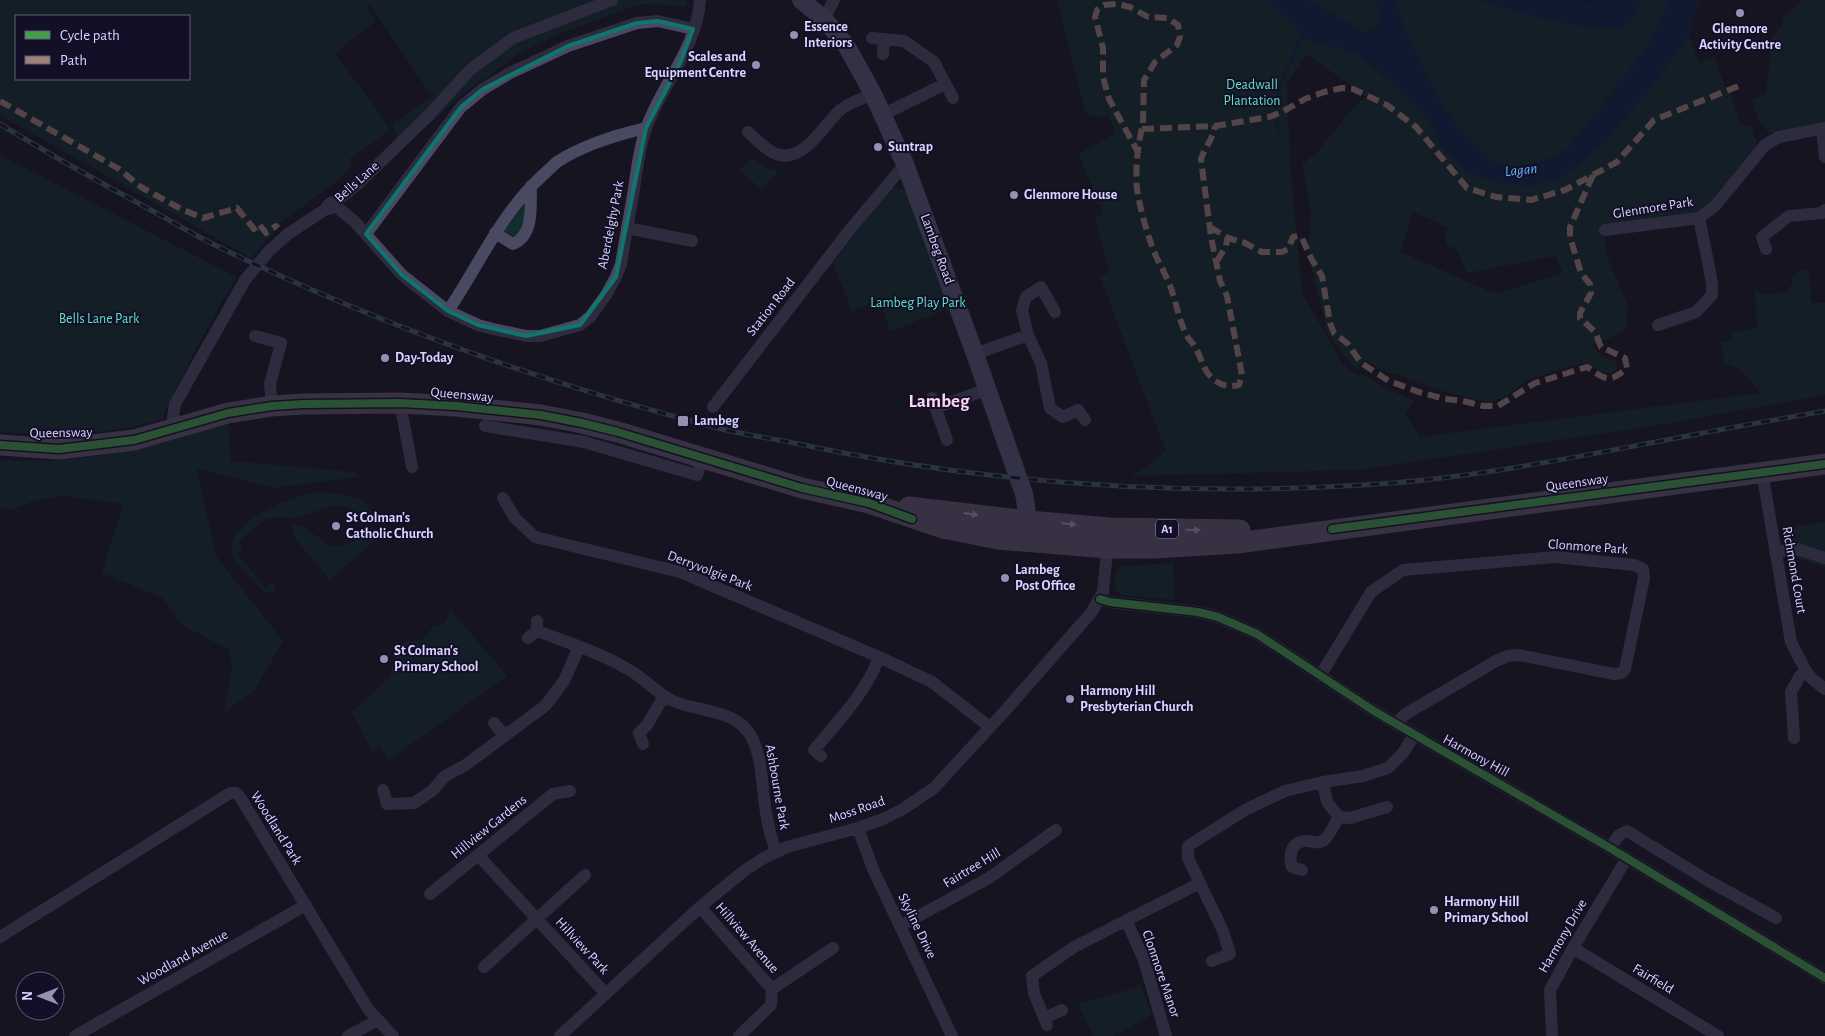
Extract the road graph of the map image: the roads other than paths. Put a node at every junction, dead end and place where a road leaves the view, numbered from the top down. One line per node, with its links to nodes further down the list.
1 (612, 0): 18 (street, Bells Lane)
2 (700, 0): 6 (street, Aberdelghy Park)
3 (801, 0): 5 (main road, Lambeg Road)
4 (834, 0): 5 (street)
5 (824, 19): 9 (main road, Lambeg Road)
6 (693, 28): 12 (street, Aberdelghy Park); 24 (street)
7 (883, 54): 8 (street)
8 (945, 84): 10 (street); 11 (street)
9 (873, 94): 11 (main road, Lambeg Road); 14 (street)
10 (952, 98)
11 (882, 115): 16 (main road, Lambeg Road)
12 (646, 128): 17 (street); 21 (street, Aberdelghy Park)
13 (1823, 129): 15 (street, Glenmore Park); 20 (street, Glenmore Park)
14 (748, 132)
15 (1825, 157)
16 (905, 164): 34 (main road, Lambeg Road); 38 (street, Station Road)
17 (531, 186): 23 (street); 23 (street)
18 (331, 206): 24 (street, Aberdelghy Park); 42 (street, Bells Lane)
19 (1825, 210): 26 (street)
20 (1699, 218): 22 (street, Glenmore Park); 29 (street)
21 (627, 228): 25 (street); 27 (street, Aberdelghy Park)
22 (1605, 230)
23 (495, 233): 27 (street)
24 (366, 234): 27 (street, Aberdelghy Park)
25 (692, 241)
26 (1766, 248)
27 (448, 311)
28 (1055, 312): 32 (street)
29 (1673, 320): 30 (street); 31 (street)
30 (1658, 325)
31 (1676, 334)
32 (1028, 335): 34 (street); 40 (street)
33 (255, 336): 37 (street)
34 (976, 354): 35 (main road, Lambeg Road)
35 (988, 389): 43 (street); 50 (main road, Lambeg Road)
36 (400, 404): 37 (highway, Queensway / A1); 39 (highway, Queensway / A1); 46 (street)
37 (272, 406): 42 (highway, Queensway / A1)
38 (713, 407)
39 (509, 420): 41 (street, Queensway); 49 (highway, Queensway / A1)
40 (1085, 420)
41 (485, 426)
42 (174, 430): 44 (highway, Queensway / A1)
43 (946, 440)
44 (0, 445)
45 (1825, 464): 47 (highway, Queensway / A1)
46 (412, 467)
47 (1762, 471): 51 (highway, Queensway / A1); 54 (street, Richmond Court)
48 (508, 501): 59 (street, Derryvolgie Park)
49 (869, 503): 50 (highway, Queensway / A1, one-way to 50); 52 (highway, Queensway / A1)
50 (1028, 523): 51 (highway, Queensway / A1, one-way to 51); 52 (main road); 53 (main road)
51 (1109, 538): 53 (highway, Queensway / A1); 56 (street, Moss Road)
52 (1012, 540): 53 (highway, Queensway / A1)
53 (1045, 543)
54 (1775, 552): 55 (street); 60 (street, Richmond Court)
55 (1825, 558)
56 (1100, 599): 61 (street, Harmony Hill); 66 (street, Moss Road)
57 (534, 630): 58 (street, Ashbourne Park)
58 (579, 647): 63 (street, Ashbourne Park); 68 (street)
59 (879, 657): 66 (street, Derryvolgie Park); 71 (street)
60 (1806, 671): 62 (street, Richmond Court); 69 (street)
61 (1320, 676): 65 (street, Harmony Hill); 65 (street, Clonmore Park)
62 (1825, 689)
63 (664, 696): 70 (street); 80 (street, Ashbourne Park)
64 (494, 723): 68 (street)
65 (1397, 725): 67 (street, Harmony Hill)
66 (990, 727): 77 (street, Moss Road)
67 (1414, 735): 72 (street); 79 (street, Harmony Hill)
68 (505, 736): 73 (street)
69 (1794, 738)
70 (644, 744)
71 (821, 756)
72 (1323, 782): 76 (street); 85 (street)
73 (383, 790)
74 (570, 791): 81 (street, Hillview Gardens)
75 (1387, 807): 76 (street)
76 (1339, 817): 83 (street)
77 (858, 828): 80 (street, Moss Road); 92 (street, Skyline Drive)
78 (1056, 830): 92 (street, Fairtree Hill)
79 (1610, 848): 82 (street, Harmony Hill); 89 (street)
80 (776, 851): 88 (street, Moss Road)
81 (478, 855): 86 (street, Hillview Gardens); 90 (street, Hillview Park)
82 (1627, 858): 95 (street, Harmony Drive); 98 (street, Harmony Hill)
83 (1302, 870)
84 (585, 875): 90 (street, Hillview Park)
85 (1200, 884): 91 (street, Clonmore Manor); 96 (street)
86 (430, 894)
87 (306, 905): 93 (street, Woodland Park); 102 (street, Woodland Park); 103 (street, Woodland Avenue)
88 (700, 907): 99 (street, Hillview Avenue); 100 (street, Moss Road)
89 (1776, 918)
90 (536, 919): 97 (street, Hillview Park); 100 (street, Hillview Park)
91 (1127, 922): 101 (street, Clonmore Manor); 109 (street, Clonmore Manor)
92 (900, 926): 108 (street, Skyline Drive)
93 (0, 937)
94 (834, 948): 99 (street, Hillview Avenue)
95 (1572, 948): 110 (street, Harmony Drive); 111 (street, Fairfield)
96 (1212, 960)
97 (484, 967)
98 (1825, 978)
99 (772, 989): 107 (street, Hillview Avenue)
100 (606, 994): 106 (street, Moss Road)
101 (1062, 1010)
102 (378, 1020): 104 (street); 105 (street, Woodland Park)
103 (74, 1036)
104 (348, 1036)
105 (393, 1036)
106 (560, 1036)
107 (739, 1036)
108 (952, 1036)
109 (1166, 1036)
110 (1552, 1036)
111 (1718, 1036)

